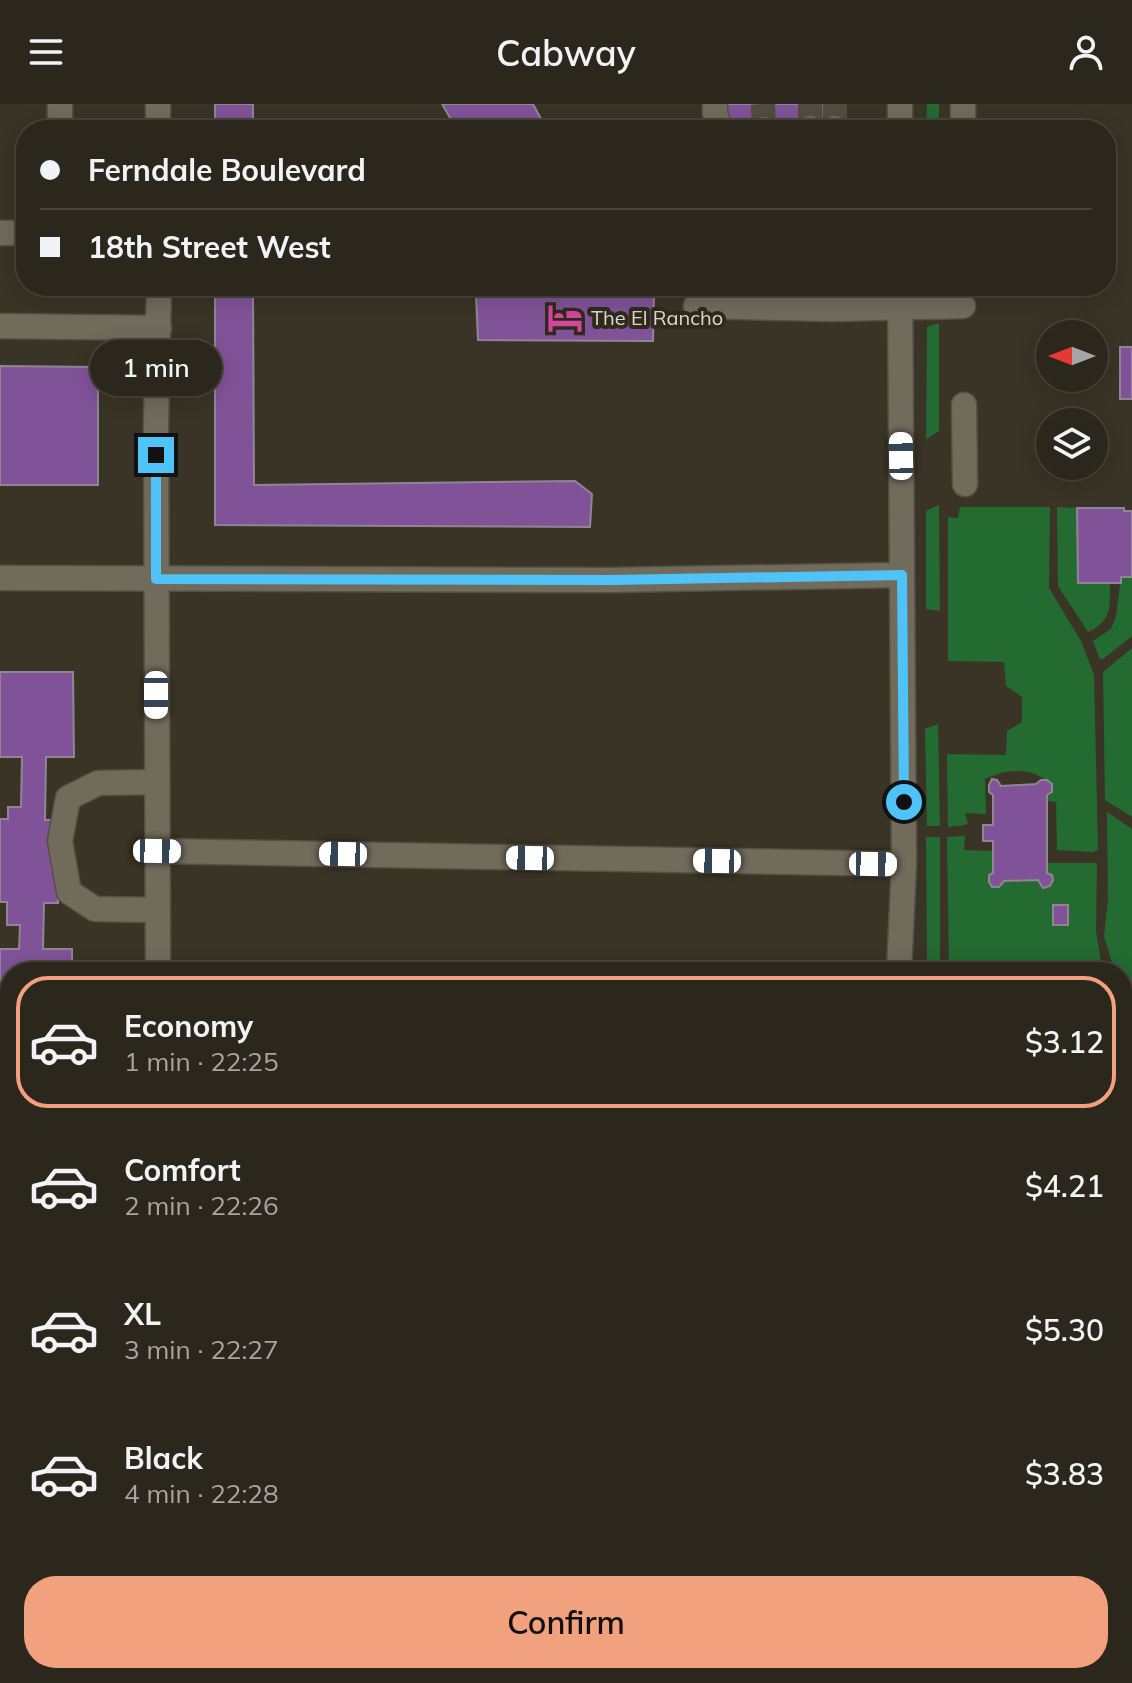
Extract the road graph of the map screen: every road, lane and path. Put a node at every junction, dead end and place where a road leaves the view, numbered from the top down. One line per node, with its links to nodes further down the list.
1 (159, 296): 7 (street)
2 (833, 297): 3 (street); 4 (street)
3 (900, 297): 5 (street); 10 (street)
4 (696, 306)
5 (963, 306)
6 (0, 326): 7 (street)
7 (159, 328): 12 (street)
8 (964, 405): 9 (street)
9 (965, 484)
10 (902, 575): 12 (street); 15 (street)
11 (0, 578): 12 (street)
12 (156, 579): 13 (street)
13 (157, 782): 14 (street); 16 (street)
14 (157, 851): 15 (street); 16 (street)
15 (904, 864): 18 (street)
16 (157, 910): 17 (street)
17 (158, 962)
18 (899, 962)

